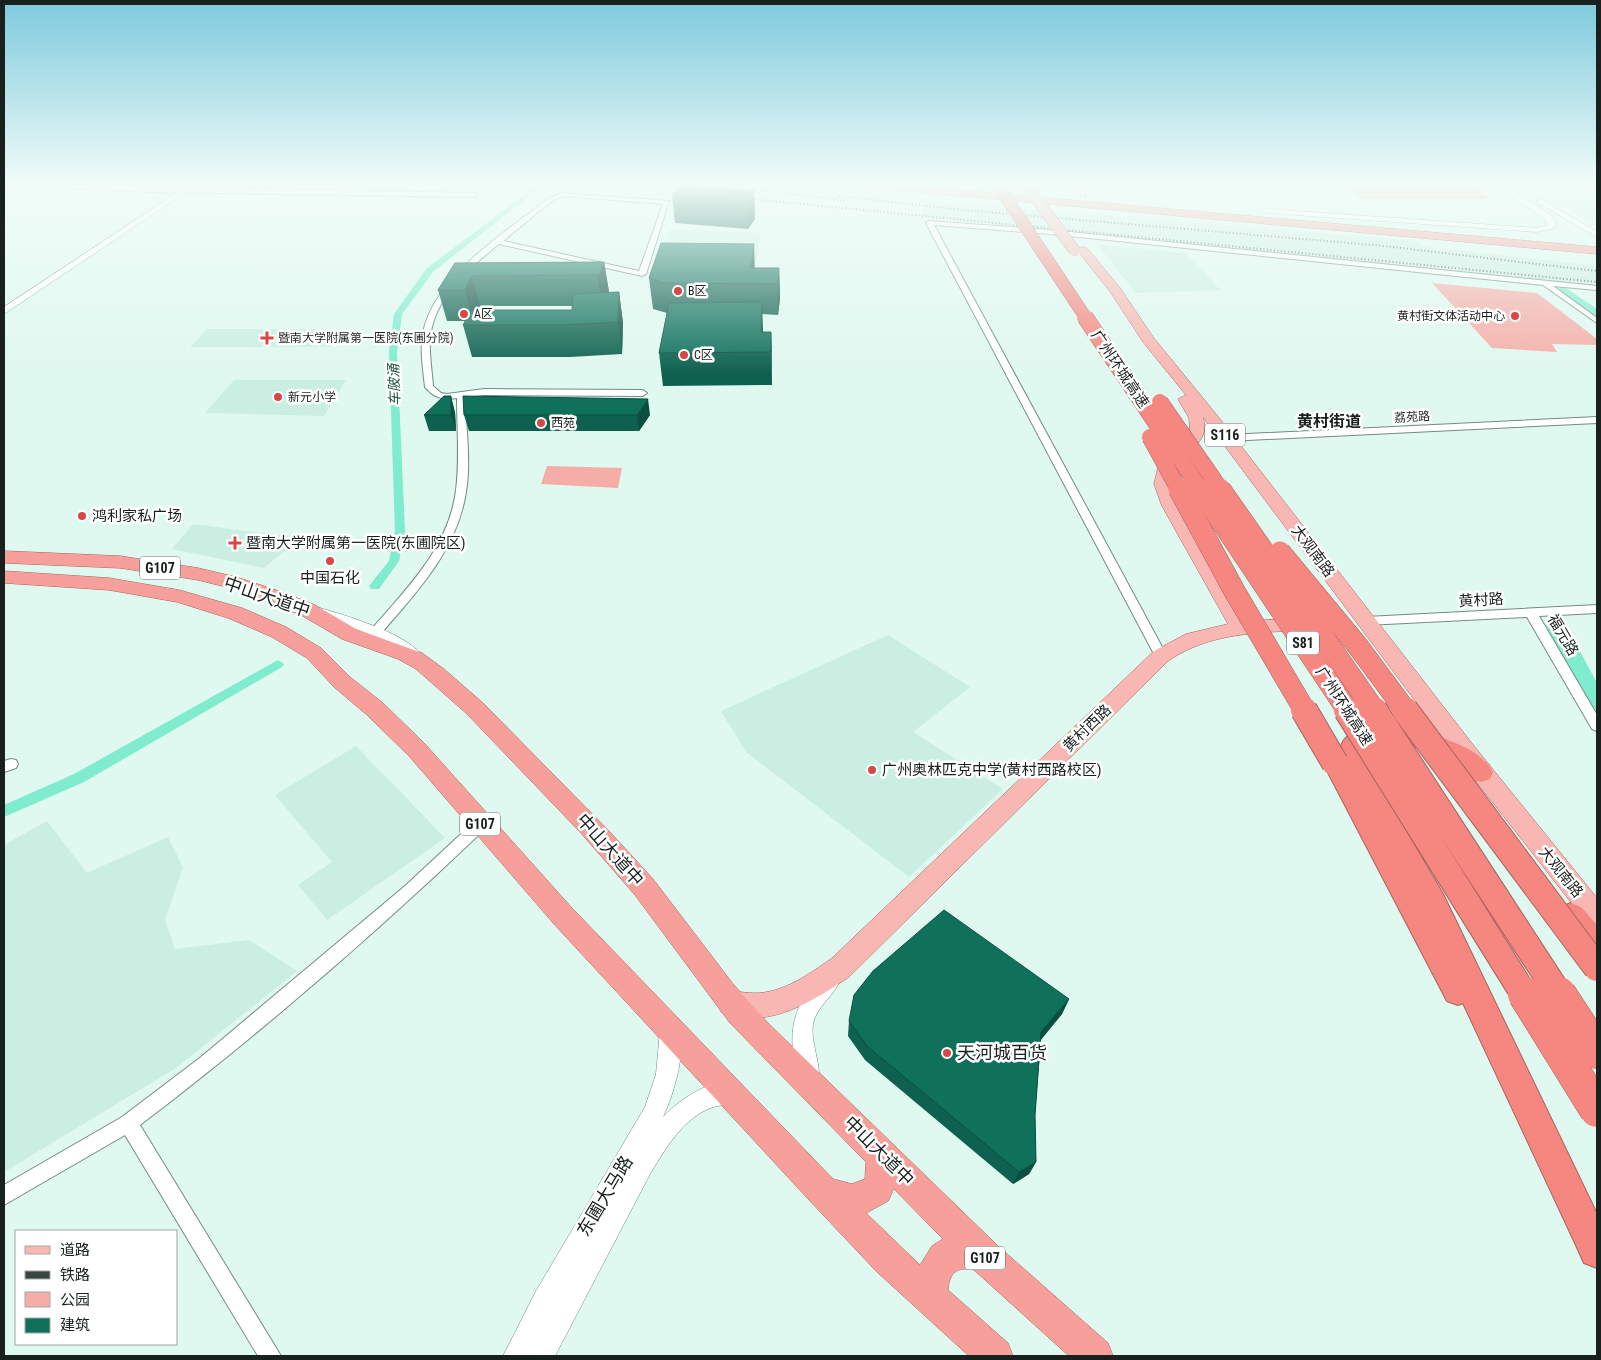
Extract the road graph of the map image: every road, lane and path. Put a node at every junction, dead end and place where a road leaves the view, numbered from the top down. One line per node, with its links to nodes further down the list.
1 (99, 247): 15 (street)
2 (491, 247): 19 (street)
3 (523, 247): 4 (street)
4 (651, 247)
5 (942, 247): 33 (street)
6 (1039, 247): 17 (highway, 广州环城高速 / S81, bridge)
7 (1053, 247): 23 (highway, 广州环城高速 / S81, bridge)
8 (1083, 247): 22 (main road, 大观南路 / S116)
9 (1083, 247): 21 (main road, 大观南路 / S116)
10 (1100, 247): 13 (street)
11 (1558, 247): 12 (highway)
12 (1597, 251)
13 (1544, 283): 14 (street); 16 (street)
14 (1597, 288)
15 (4, 311)
16 (1597, 321)
17 (1114, 362): 48 (highway, 广州环城高速 / S81, bridge); 53 (highway, bridge)
18 (643, 393): 19 (street)
19 (461, 396): 32 (street)
20 (1597, 420): 22 (street, 荔苑路)
21 (1196, 436): 24 (main road); 31 (main road, S116)
22 (1228, 438): 24 (main road, 大观南路 / S116)
23 (1199, 460): 38 (highway, bridge); 45 (highway, 广州环城高速 / S81, bridge)
24 (1263, 485): 30 (main road, 大观南路 / S116)
25 (4, 557): 28 (highway, 中山大道中 / G107)
26 (4, 577): 37 (highway, 中山大道中 / G107)
27 (1597, 609): 29 (street, 黄村路)
28 (310, 611): 32 (street); 34 (highway, 中山大道中)
29 (1532, 613): 30 (street, 黄村路); 35 (street, 福元路)
30 (1366, 621): 31 (main road, 黄村西路); 36 (main road, 大观南路)
31 (1240, 629): 33 (main road, 黄村西路)
32 (374, 634): 34 (street)
33 (1161, 656): 41 (main road, 黄村西路)
34 (421, 663): 43 (highway, 中山大道中)
35 (1597, 726)
36 (1481, 772): 39 (main road, 大观南路); 53 (highway)
37 (481, 824): 44 (highway, 中山大道中 / G107); 49 (street)
38 (1501, 838): 40 (highway, bridge); 42 (highway, bridge)
39 (1597, 916)
40 (1597, 945)
41 (840, 968): 43 (main road, 黄村西路); 46 (street)
42 (1597, 968)
43 (730, 1003): 46 (highway, 中山大道中 / G107)
44 (670, 1029): 47 (highway, 中山大道中 / G107); 57 (street, 东圃大马路)
45 (1597, 1052)
46 (813, 1087): 50 (highway, 中山大道中 / G107)
47 (730, 1093): 51 (highway, 中山大道中 / G107); 58 (street, 东圃大马路)
48 (1597, 1110)
49 (128, 1123): 52 (street); 56 (street)
50 (882, 1153): 51 (highway); 54 (highway, 中山大道中 / G107)
51 (820, 1190): 55 (highway, 中山大道中 / G107)
52 (4, 1196)
53 (1592, 1240)
54 (985, 1258): 55 (highway); 60 (highway, 中山大道中 / G107)
55 (930, 1298): 59 (highway, 中山大道中 / G107)
56 (270, 1356)
57 (516, 1356)
58 (541, 1356)
59 (995, 1356)
60 (1095, 1356)

